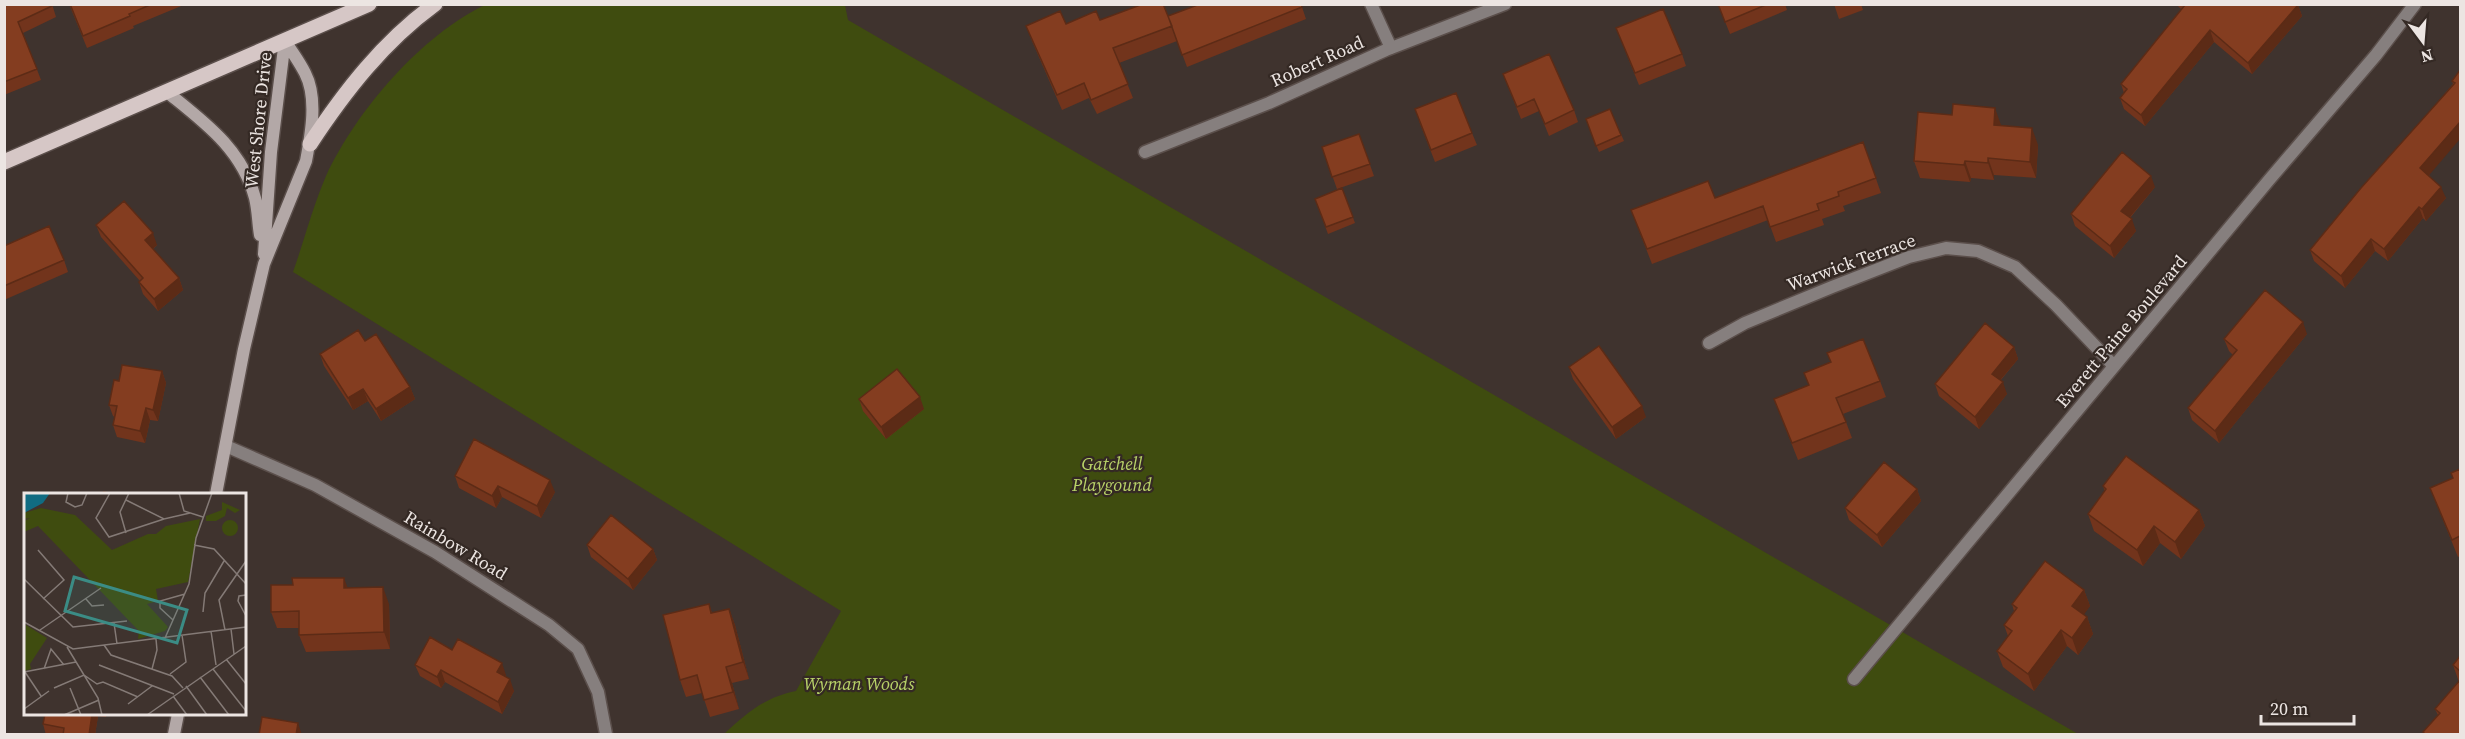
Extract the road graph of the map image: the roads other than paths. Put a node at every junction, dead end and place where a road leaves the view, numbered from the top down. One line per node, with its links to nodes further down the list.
1 (369, 4): 6 (main road)
2 (435, 4): 9 (main road)
3 (1371, 4): 7 (street)
4 (1505, 4): 7 (street, Robert Road)
5 (2415, 4): 14 (street, Everett Paine Boulevard)
6 (285, 40): 8 (main road); 9 (main road, West Shore Drive); 12 (main road, West Shore Drive)
7 (1391, 48): 10 (street, Robert Road)
8 (166, 92): 11 (main road); 12 (main road)
9 (309, 144): 12 (main road, West Shore Drive)
10 (1145, 152)
11 (4, 162)
12 (264, 264): 15 (main road, West Shore Drive)
13 (1709, 343): 14 (street, Warwick Terrace)
14 (2114, 366): 17 (street, Everett Paine Boulevard)
15 (226, 446): 16 (main road, West Shore Drive); 20 (street, Rainbow Road)
16 (216, 493)
17 (1854, 679)
18 (178, 715): 19 (main road)
19 (174, 735)
20 (606, 735)

